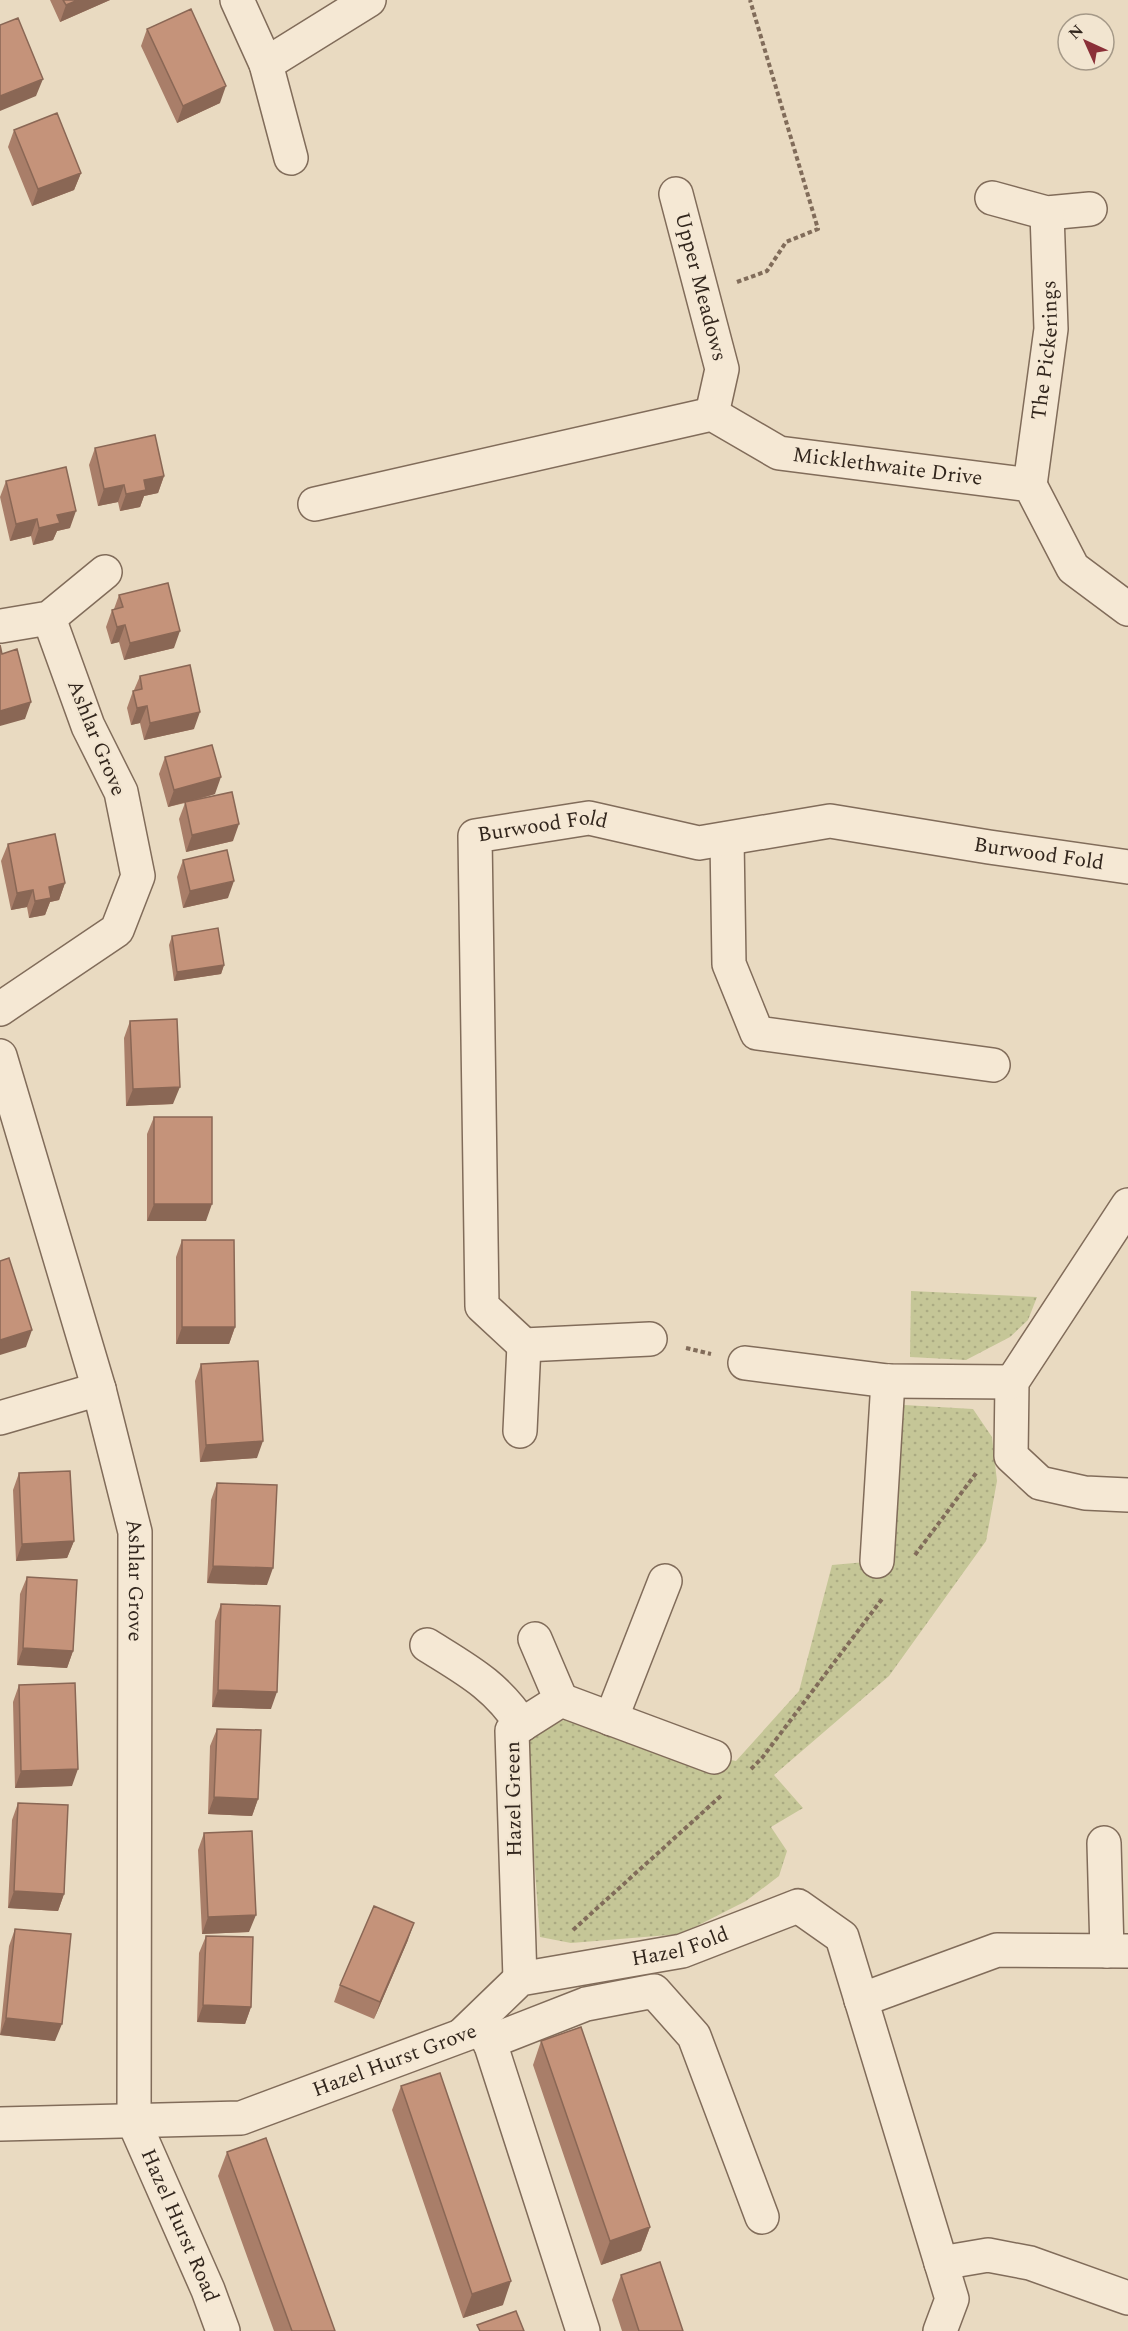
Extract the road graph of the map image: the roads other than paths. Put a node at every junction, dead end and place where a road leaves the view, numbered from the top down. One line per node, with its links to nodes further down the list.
1 (237, 0): 3 (street)
2 (369, 0): 3 (street)
3 (266, 64): 4 (street)
4 (291, 158)
5 (676, 195): 9 (street, Upper Meadows)
6 (992, 198): 8 (street)
7 (1090, 209): 8 (street)
8 (1047, 213): 10 (street, The Pickerings)
9 (712, 414): 10 (street, Micklethwaite Drive); 11 (street)
10 (1030, 485): 13 (street)
11 (315, 504)
12 (105, 572): 14 (street)
13 (1128, 609)
14 (49, 618): 15 (street); 18 (street, Ashlar Grove)
15 (1, 626)
16 (727, 839): 17 (street, Burwood Fold); 20 (street); 23 (street, Burwood Fold)
17 (1128, 867)
18 (0, 1009)
19 (0, 1056): 27 (street, Ashlar Grove)
20 (993, 1065)
21 (1128, 1205): 26 (street)
22 (650, 1339): 23 (street)
23 (524, 1345): 29 (street)
24 (745, 1363): 25 (street)
25 (888, 1381): 26 (street); 31 (street)
26 (1012, 1382): 30 (street)
27 (99, 1389): 28 (street); 44 (street, Ashlar Grove)
28 (0, 1418)
29 (520, 1431)
30 (1128, 1495)
31 (877, 1561)
32 (665, 1581): 36 (street)
33 (535, 1639): 35 (street)
34 (427, 1645): 37 (street)
35 (561, 1700): 36 (street); 37 (street, Hazel Green)
36 (612, 1719): 38 (street)
37 (522, 1725): 41 (street, Hazel Green)
38 (714, 1757)
39 (1104, 1842): 40 (street)
40 (1118, 1951): 42 (street)
41 (520, 1979): 42 (street, Hazel Fold); 43 (street)
42 (861, 2000): 47 (street, Hazel Fold)
43 (476, 2039): 44 (street, Hazel Hurst Grove); 46 (street); 50 (street, Hazel Hurst Grove)
44 (134, 2122): 45 (street, Hazel Hurst Grove); 49 (street, Hazel Hurst Road)
45 (0, 2124)
46 (762, 2217)
47 (941, 2262): 48 (street); 51 (street, Hazel Fold)
48 (1128, 2298)
49 (222, 2331)
50 (584, 2331)
51 (940, 2331)

